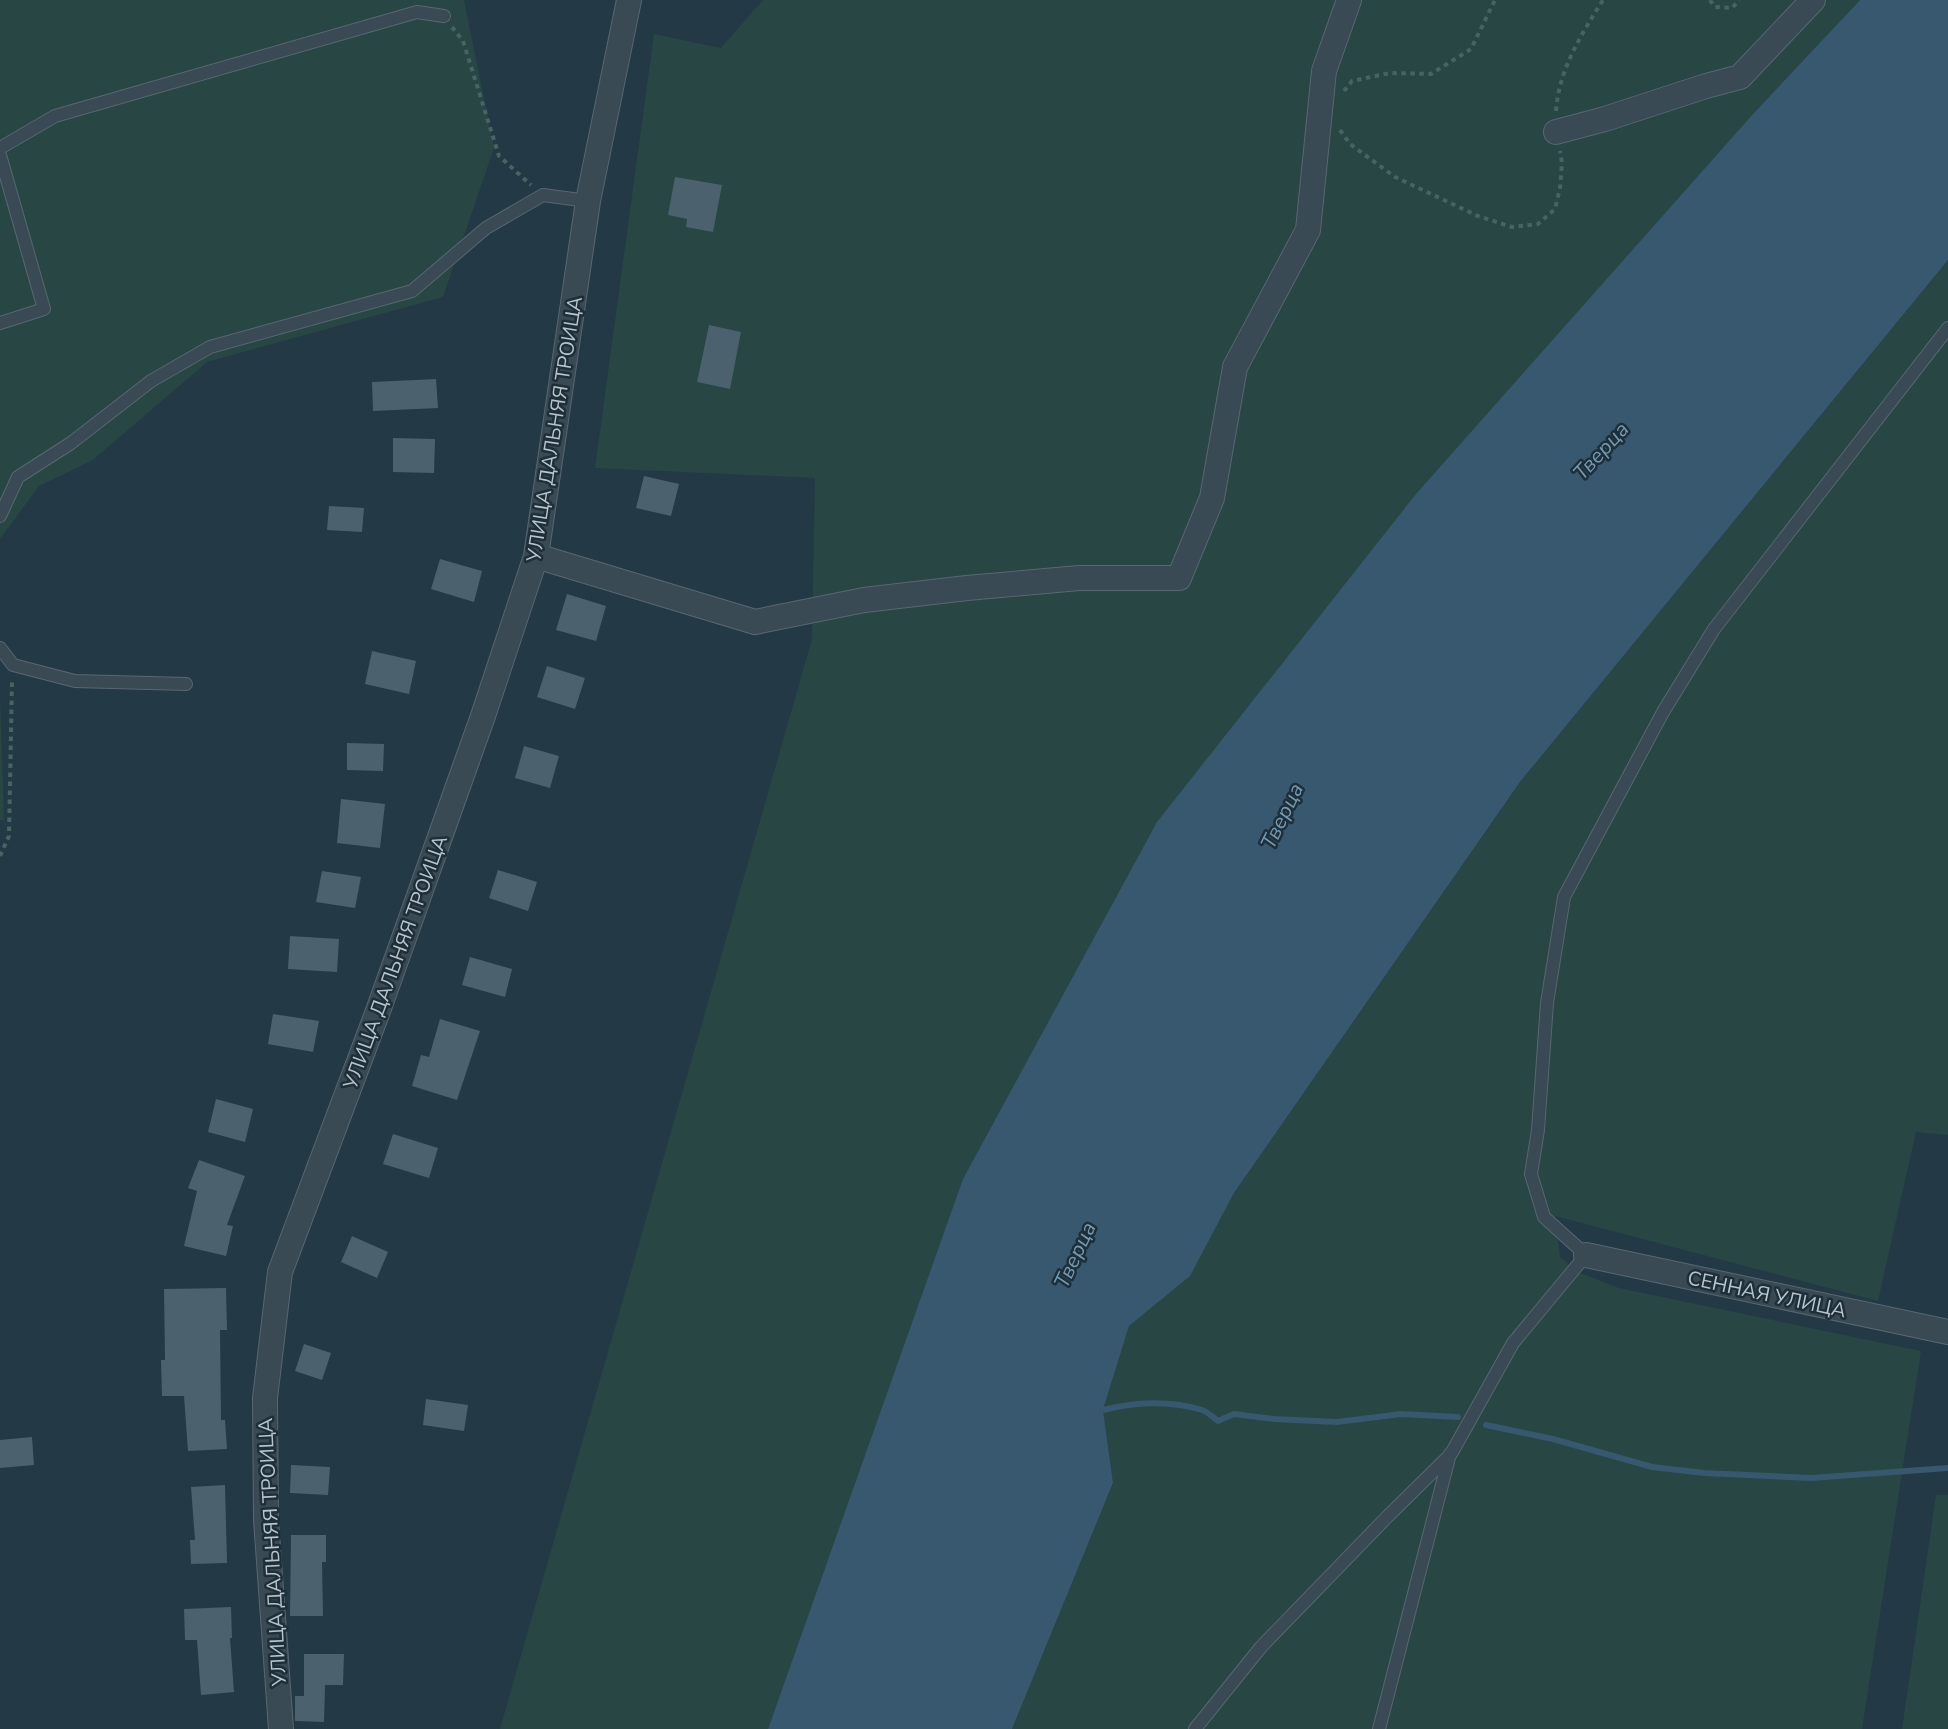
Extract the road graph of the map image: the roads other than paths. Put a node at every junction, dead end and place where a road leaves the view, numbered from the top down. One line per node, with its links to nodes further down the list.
1 (629, 0): 8 (street, УЛИЦА ДАЛЬНЯЯ ТРОИЦА)
2 (1349, 0): 12 (street)
3 (1813, 0): 5 (street)
4 (444, 16): 6 (lane)
5 (1556, 132)
6 (0, 148)
7 (0, 155): 9 (lane)
8 (588, 201): 11 (lane); 12 (street, УЛИЦА ДАЛЬНЯЯ ТРОИЦА)
9 (0, 323)
10 (1948, 328): 15 (lane)
11 (0, 516)
12 (536, 556): 18 (street, УЛИЦА ДАЛЬНЯЯ ТРОИЦА)
13 (0, 648): 14 (lane)
14 (186, 684)
15 (1586, 1255): 16 (street, СЕННАЯ УЛИЦА); 17 (lane)
16 (1948, 1332)
17 (1451, 1454): 19 (lane); 20 (lane)
18 (281, 1729)
19 (1195, 1729)
20 (1379, 1729)

